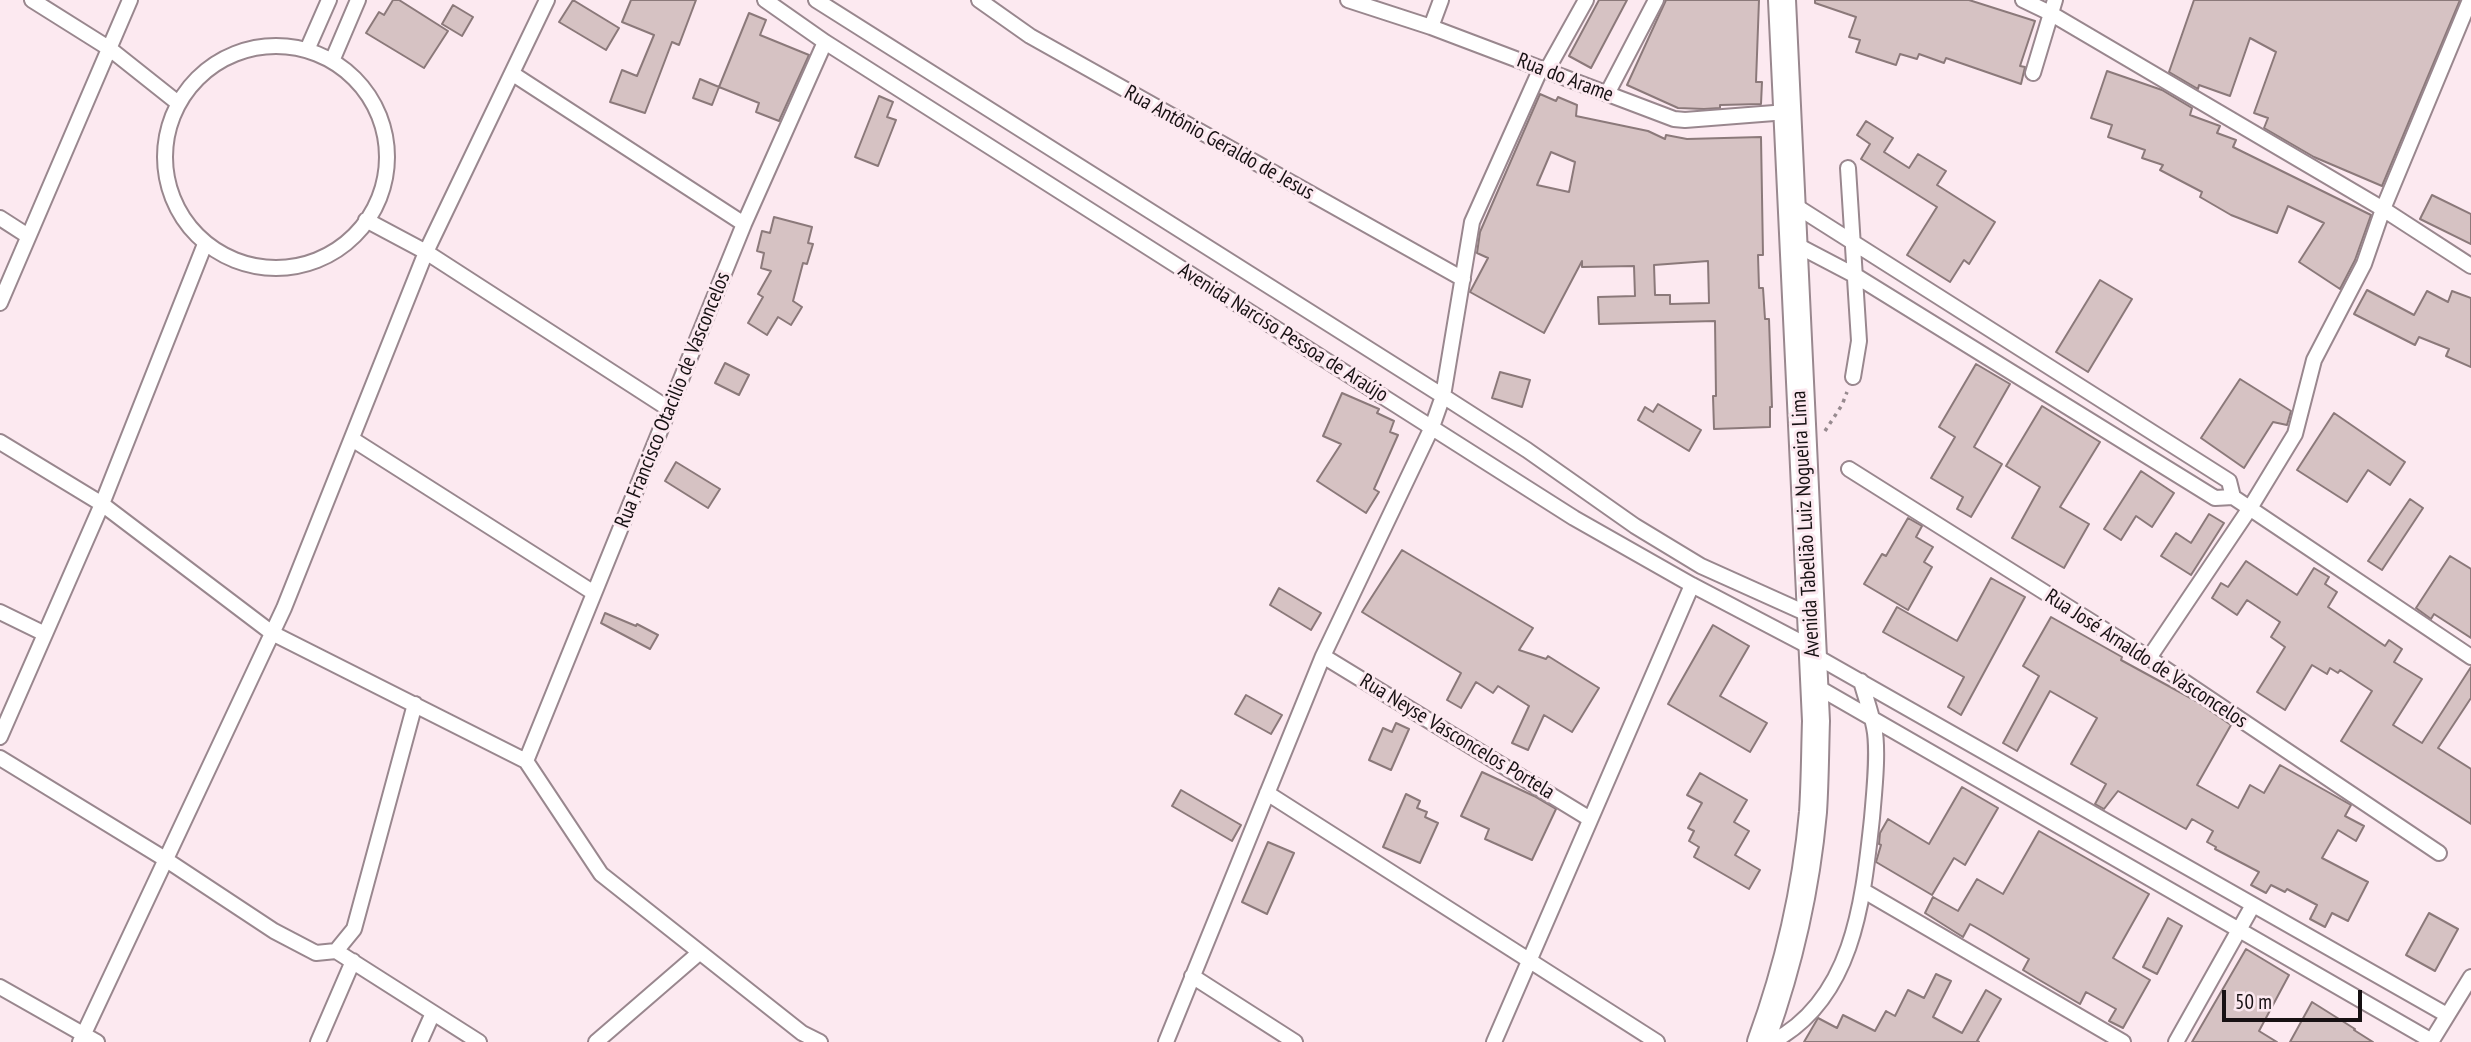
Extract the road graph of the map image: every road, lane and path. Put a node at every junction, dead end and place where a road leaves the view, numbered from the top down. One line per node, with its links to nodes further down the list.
1 (32, 0): 19 (street)
2 (130, 0): 19 (street)
3 (329, 0): 20 (street)
4 (358, 0): 21 (street)
5 (547, 0): 24 (street)
6 (765, 0): 18 (street, Avenida Narciso Pessoa de Araújo)
7 (816, 0): 44 (street, Avenida Narciso Pessoa de Araújo)
8 (979, 0): 41 (street, Rua Antônio Geraldo de Jesus)
9 (1349, 0): 17 (street, Rua do Arame)
10 (1441, 0): 17 (street)
11 (1586, 0): 22 (street)
12 (1656, 0): 25 (street)
13 (1782, 0): 27 (highway, Avenida Tabelião Luiz Nogueira Lima)
14 (2023, 0): 16 (street)
15 (2470, 0): 30 (street)
16 (2052, 7): 23 (street); 30 (street)
17 (1431, 27): 22 (street, Rua do Arame)
18 (825, 42): 33 (street, Rua Francisco Otacilio de Vasconcelos); 46 (street, Avenida Narciso Pessoa de Araújo)
19 (110, 49): 26 (street); 34 (street)
20 (307, 50): 21 (street); 26 (street)
21 (332, 61): 32 (street)
22 (1544, 69): 25 (street, Rua do Arame); 41 (street)
23 (2033, 73)
24 (513, 74): 33 (street); 38 (street)
25 (1607, 94): 27 (street, Rua do Arame)
26 (178, 103): 37 (street)
27 (1787, 112): 29 (highway, Avenida Tabelião Luiz Nogueira Lima)
28 (1848, 168): 36 (street)
29 (1791, 203): 35 (highway, Avenida Tabelião Luiz Nogueira Lima); 36 (street)
30 (2383, 209): 39 (street); 53 (street)
31 (0, 218): 34 (street)
32 (366, 220): 37 (street); 38 (street)
33 (744, 224): 45 (street, Rua Francisco Otacilio de Vasconcelos)
34 (28, 236): 42 (street)
35 (1793, 243): 40 (street); 49 (highway, Avenida Tabelião Luiz Nogueira Lima)
36 (1852, 243): 40 (street); 51 (street)
37 (205, 244): 52 (street)
38 (426, 253): 45 (street); 47 (street)
39 (2471, 266)
40 (1856, 276): 43 (street); 51 (street)
41 (1463, 279): 44 (street)
42 (0, 303)
43 (1853, 377): 49 (path)
44 (1443, 396): 46 (street); 57 (street, Avenida Narciso Pessoa de Araújo)
45 (669, 409): 55 (street, Rua Francisco Otacilio de Vasconcelos)
46 (1432, 427): 54 (street, Avenida Narciso Pessoa de Araújo); 61 (street)
47 (352, 439): 55 (street); 58 (street)
48 (0, 442): 52 (street)
49 (1803, 456): 57 (highway, Avenida Tabelião Luiz Nogueira Lima)
50 (1849, 469): 63 (street, Rua José Arnaldo de Vasconcelos)
51 (2233, 497): 53 (street)
52 (102, 504): 58 (street); 59 (street)
53 (2250, 509): 62 (street); 63 (street)
54 (1692, 585): 60 (street, Avenida Narciso Pessoa de Araújo); 72 (street)
55 (594, 593): 70 (street, Rua Francisco Otacilio de Vasconcelos)
56 (0, 612): 59 (street)
57 (1810, 615): 60 (highway, Avenida Tabelião Luiz Nogueira Lima)
58 (272, 633): 66 (street); 74 (street)
59 (45, 634): 68 (street)
60 (1812, 651): 64 (street, Avenida Narciso Pessoa de Araújo); 65 (highway, Avenida Tabelião Luiz Nogueira Lima)
61 (1323, 656): 71 (street); 72 (street, Rua Neyse Vasconcelos Portela)
62 (2471, 657)
63 (2149, 658): 73 (street, Rua José Arnaldo de Vasconcelos)
64 (1861, 681): 67 (street); 76 (street, Avenida Narciso Pessoa de Araújo)
65 (1814, 685): 67 (street); 99 (highway, Avenida Tabelião Luiz Nogueira Lima)
66 (415, 704): 70 (street); 78 (street)
67 (1870, 717): 75 (street); 77 (street)
68 (0, 737)
69 (0, 758): 74 (street)
70 (526, 761): 79 (street)
71 (1267, 793): 80 (street); 82 (street)
72 (1590, 819): 80 (street)
73 (2439, 853)
74 (166, 859): 78 (street); 88 (street)
75 (1864, 891): 100 (street); 101 (street)
76 (2253, 905): 77 (street); 86 (street, Avenida Narciso Pessoa de Araújo)
77 (2240, 930): 89 (street); 102 (street)
78 (336, 951): 81 (street)
79 (699, 953): 87 (street); 93 (street)
80 (1528, 959): 97 (street); 98 (street)
81 (353, 961): 85 (street); 90 (street)
82 (1192, 976): 95 (street); 96 (street)
83 (2471, 976): 86 (street)
84 (0, 987): 88 (street)
85 (433, 1013): 91 (street); 92 (street)
86 (2447, 1015): 89 (street)
87 (800, 1037): 94 (street)
88 (87, 1039)
89 (2431, 1041)
90 (318, 1042)
91 (420, 1042)
92 (479, 1042)
93 (596, 1042)
94 (820, 1042)
95 (1166, 1042)
96 (1295, 1042)
97 (1494, 1042)
98 (1657, 1042)
99 (1761, 1042)
100 (1772, 1042)
101 (2123, 1042)
102 (2176, 1042)

